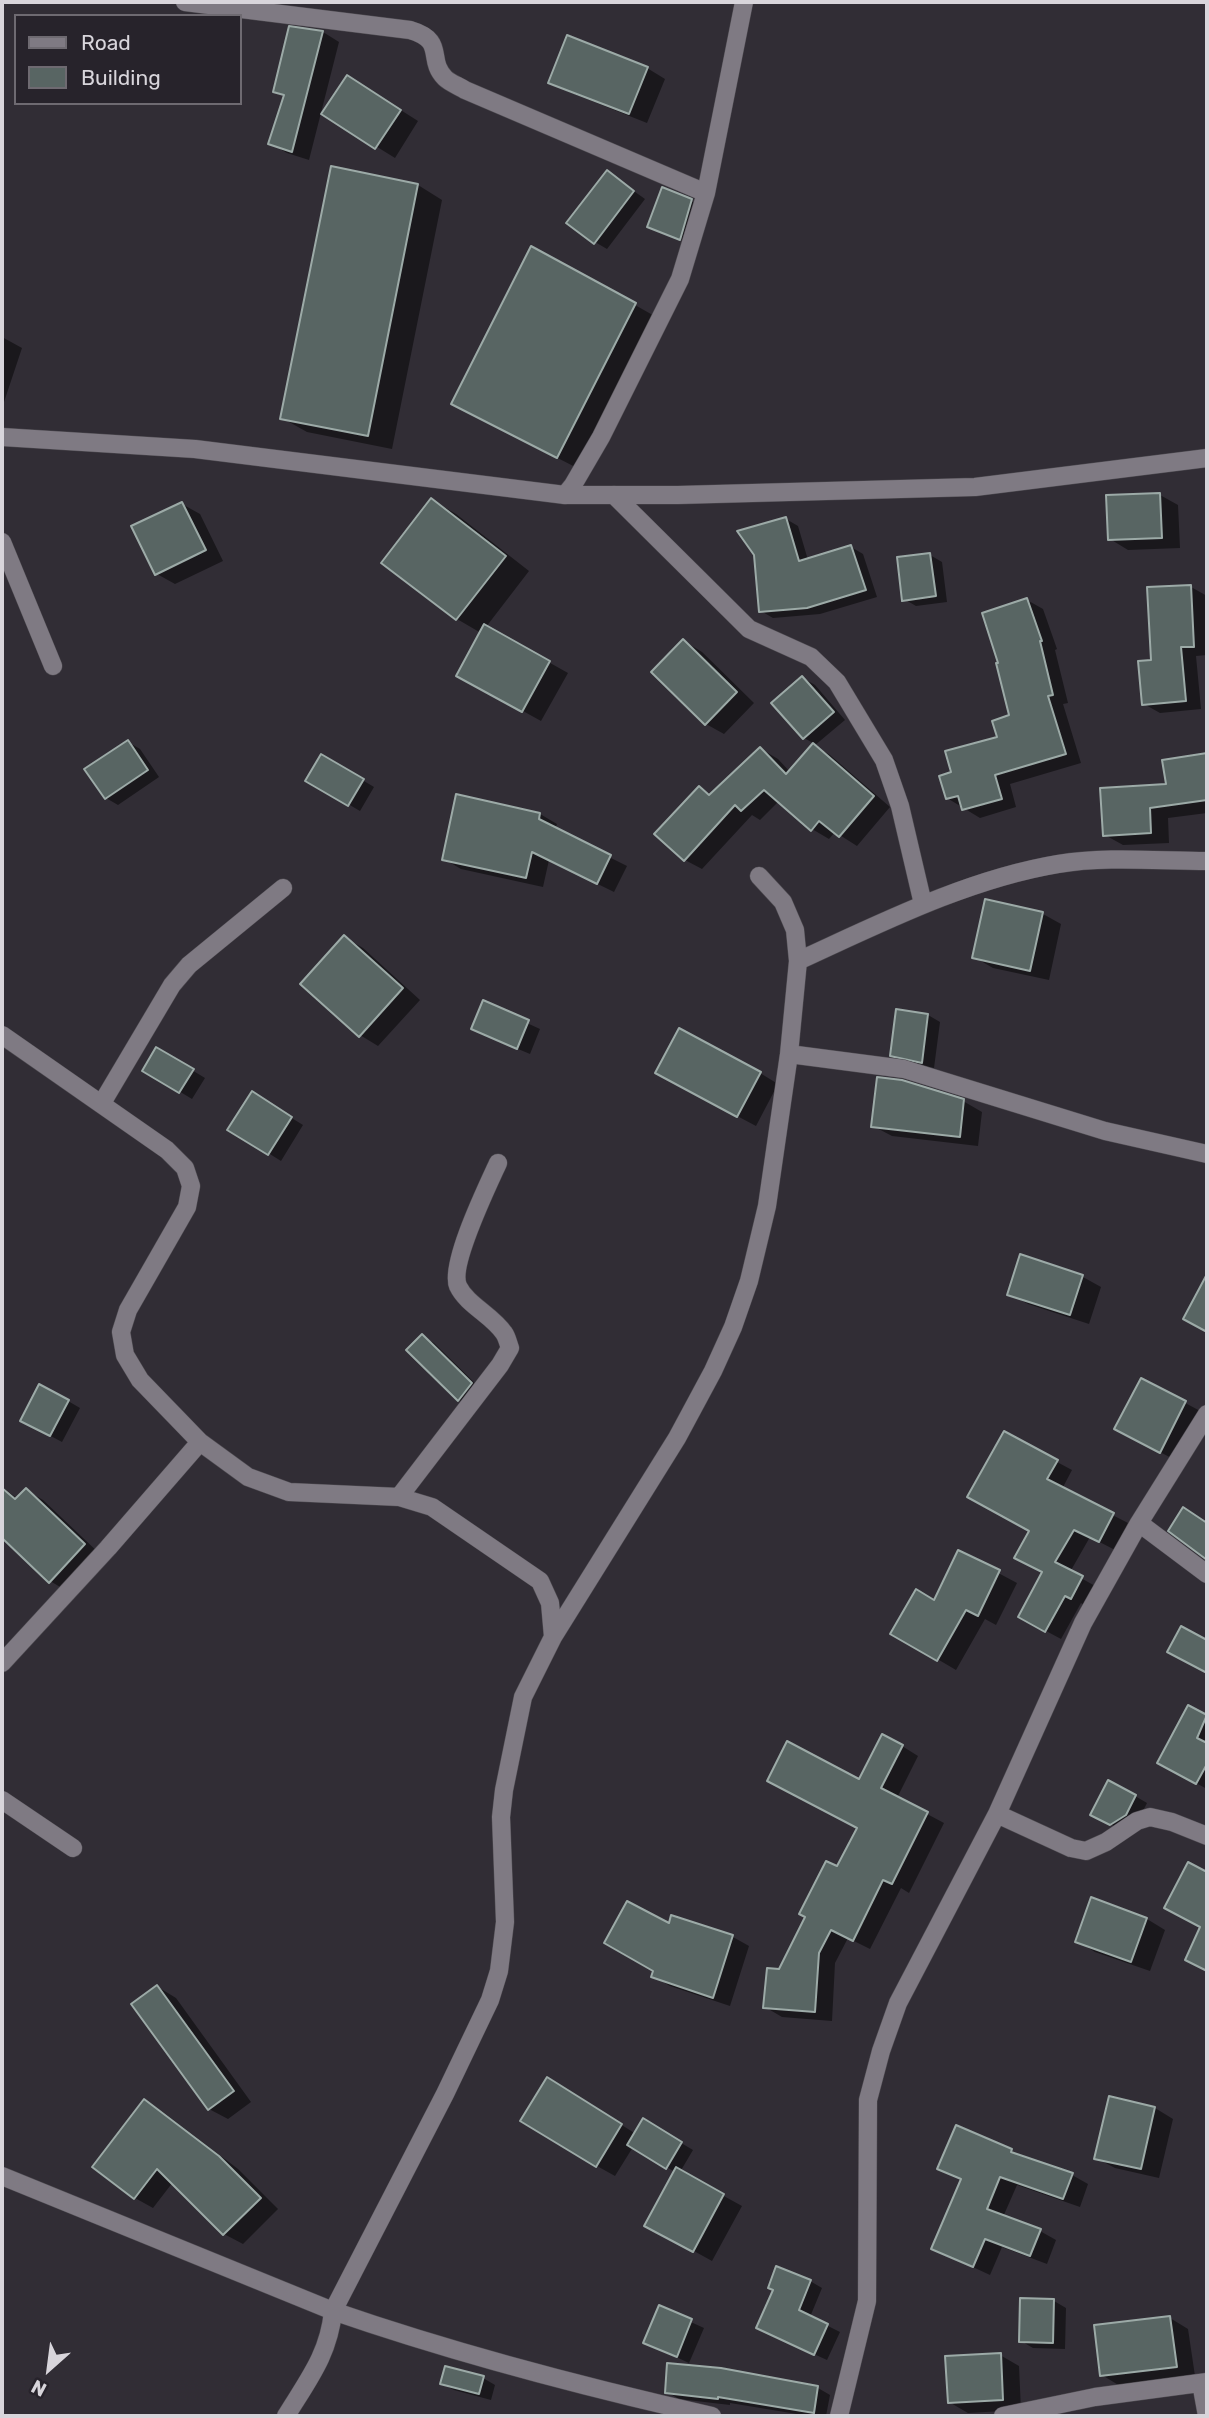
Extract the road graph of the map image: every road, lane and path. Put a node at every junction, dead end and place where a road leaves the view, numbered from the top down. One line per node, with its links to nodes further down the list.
1 (185, 2): 4 (street)
2 (733, 2): 5 (street)
3 (744, 2): 5 (street)
4 (257, 6): 6 (street)
5 (738, 28): 6 (street)
6 (706, 193): 9 (street)
7 (2, 437): 9 (street)
8 (1207, 457): 10 (street)
9 (565, 495): 10 (street)
10 (614, 495): 16 (street)
11 (2, 542): 12 (street)
12 (53, 666)
13 (1207, 861): 16 (street)
14 (759, 876): 17 (street)
15 (284, 888): 20 (street)
16 (923, 904): 17 (street)
17 (798, 961): 19 (street)
18 (2, 1035): 20 (street)
19 (789, 1054): 21 (street); 28 (street)
20 (102, 1103): 24 (street)
21 (1207, 1154)
22 (498, 1163): 25 (street)
23 (1207, 1413): 26 (street)
24 (200, 1442): 25 (street); 29 (street)
25 (399, 1497): 28 (street)
26 (1139, 1523): 27 (street); 31 (street)
27 (1207, 1574)
28 (553, 1637): 35 (street)
29 (2, 1663)
30 (2, 1800): 33 (street)
31 (997, 1814): 32 (street); 39 (street)
32 (1207, 1836)
33 (73, 1848)
34 (2, 2176): 35 (street)
35 (333, 2311): 37 (street); 38 (street)
36 (1204, 2382): 40 (street); 41 (street)
37 (286, 2416)
38 (712, 2416)
39 (839, 2416)
40 (1003, 2416)
41 (1207, 2416)

